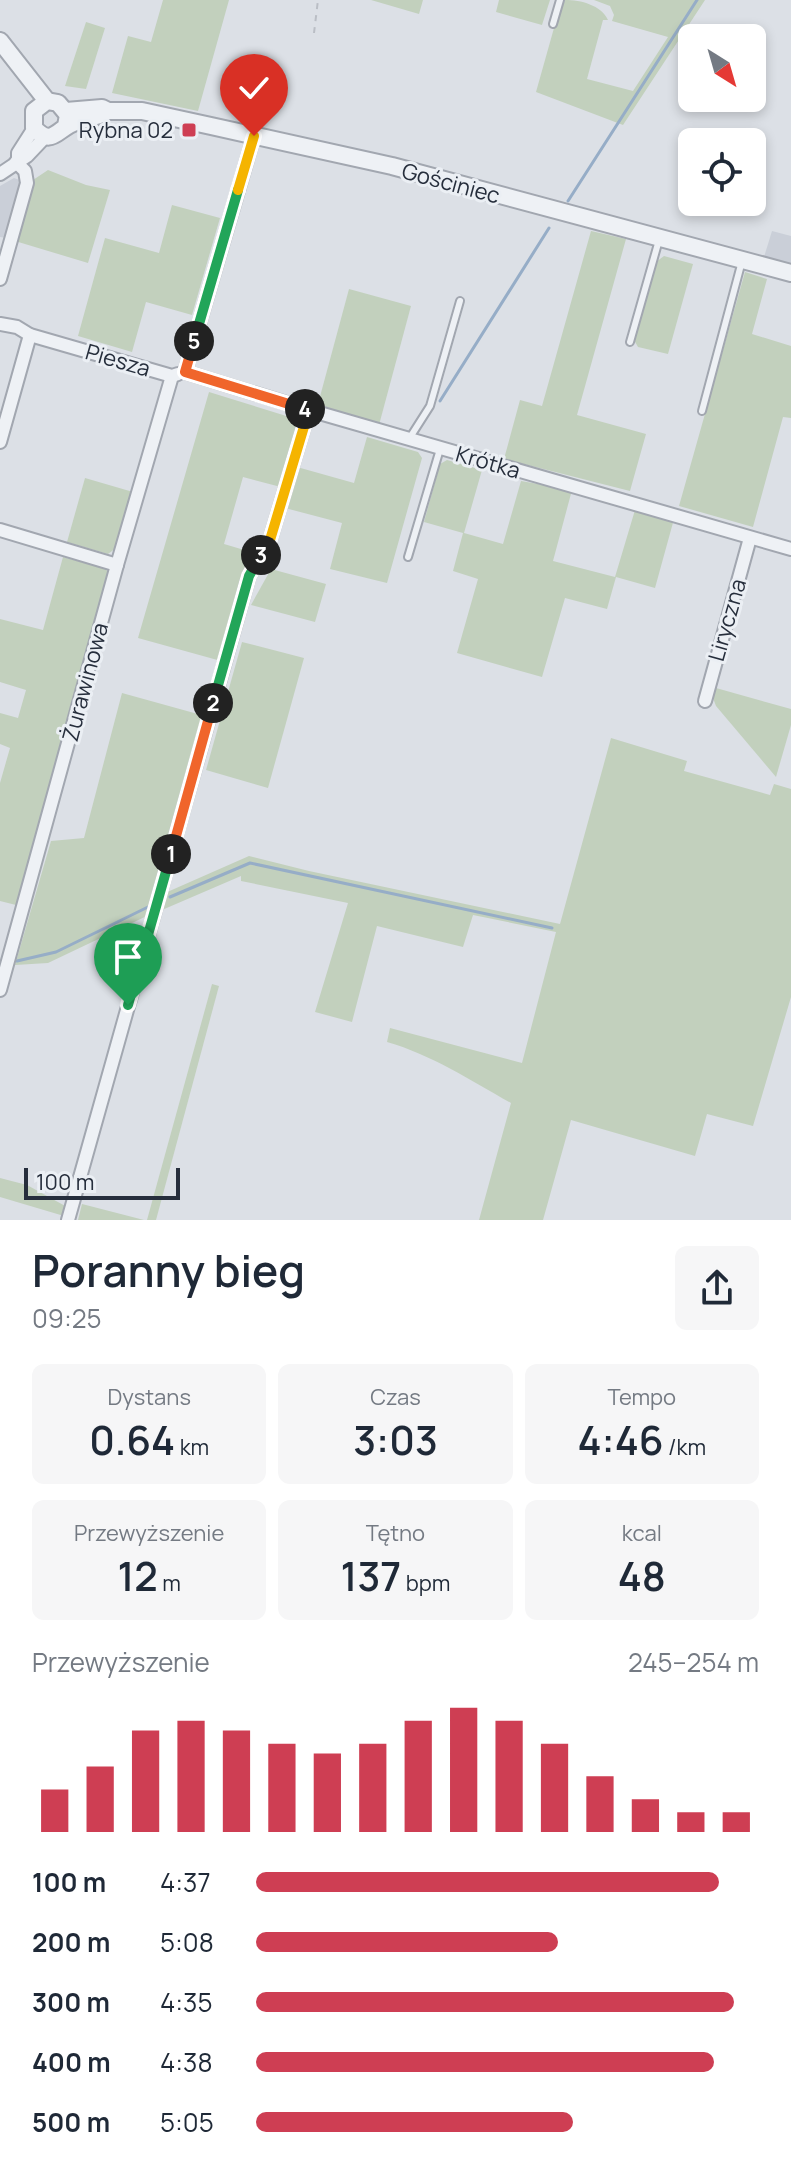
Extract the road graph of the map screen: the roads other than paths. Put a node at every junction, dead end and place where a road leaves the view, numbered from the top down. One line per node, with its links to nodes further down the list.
1 (560, 0): 2 (lane)
2 (553, 24)
3 (0, 41): 4 (street)
4 (42, 104): 5 (street); 6 (street)
5 (66, 118): 6 (street, Gościniec); 7 (street, Gościniec)
6 (40, 132): 8 (street, Gościniec)
7 (254, 136): 10 (street, Gościniec); 18 (street)
8 (17, 161): 9 (street, Gościniec); 13 (street)
9 (0, 174)
10 (659, 240): 11 (street, Gościniec); 17 (lane)
11 (742, 261): 12 (street, Gościniec); 20 (lane)
12 (791, 273)
13 (0, 279)
14 (460, 301): 21 (lane)
15 (0, 324): 16 (street, Piesza)
16 (30, 335): 18 (street, Piesza); 22 (street)
17 (630, 342)
18 (179, 374): 19 (street, Krótka); 28 (street, Żurawinowa)
19 (309, 410): 21 (street, Krótka); 31 (street)
20 (702, 411)
21 (409, 439): 23 (street, Krótka)
22 (0, 442)
23 (440, 448): 25 (street, Krótka); 27 (lane)
24 (0, 530): 28 (street)
25 (750, 538): 26 (street, Krótka); 29 (street, Liryczna)
26 (791, 549)
27 (408, 557)
28 (117, 565): 30 (street, Żurawinowa)
29 (705, 701)
30 (0, 990)
31 (68, 1220)

